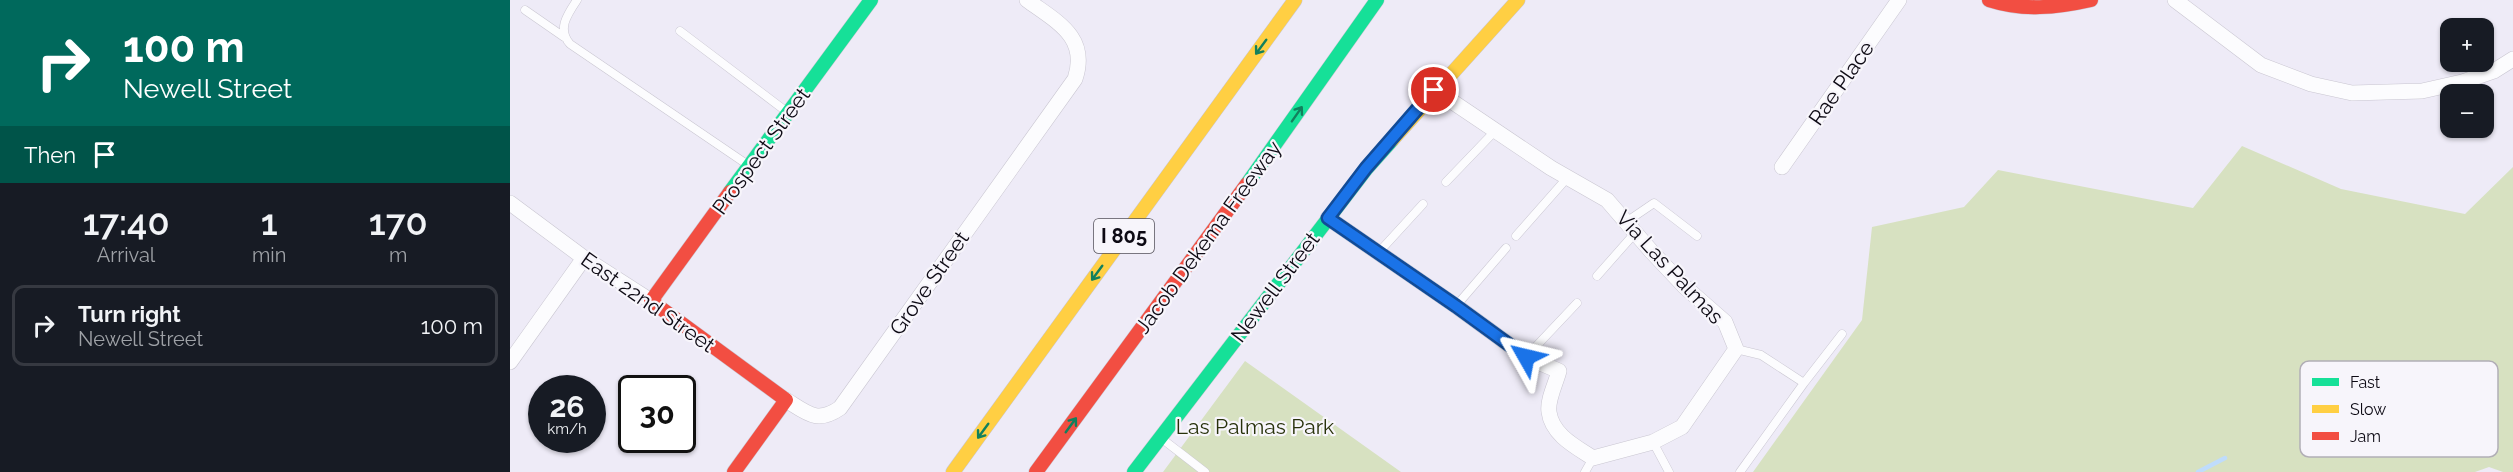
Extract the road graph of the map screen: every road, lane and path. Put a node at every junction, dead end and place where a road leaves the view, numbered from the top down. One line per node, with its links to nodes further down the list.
1 (577, 0): 13 (lane)
2 (871, 0): 16 (main road, Prospect Street)
3 (1027, 0): 40 (street, Grove Street)
4 (1295, 0): 45 (main road, I 805, one-way to 45)
5 (1377, 0): 46 (main road, Jacob Dekema Freeway, one-way to 5)
6 (1518, 0): 15 (main road, Newell Street)
7 (1899, 0): 19 (street, Rae Place)
8 (1989, 0): 9 (main road)
9 (2091, 0)
10 (2175, 0): 14 (street)
11 (525, 10): 13 (lane)
12 (681, 31): 16 (lane)
13 (564, 37): 18 (lane)
14 (2513, 59)
15 (1434, 90): 17 (street, Via Las Palmas); 24 (main road, Newell Street)
16 (788, 113): 18 (main road, Prospect Street)
17 (1495, 131): 20 (street, Via Las Palmas); 21 (lane)
18 (750, 166): 32 (main road, Prospect Street)
19 (1782, 167)
20 (1568, 177): 25 (street, Via Las Palmas); 26 (lane)
21 (1446, 182)
22 (510, 203): 30 (street, East 22nd Street)
23 (1423, 204): 29 (lane)
24 (1328, 218): 29 (street); 41 (main road, Newell Street)
25 (1630, 227): 27 (lane); 31 (lane); 36 (street, Via Las Palmas)
26 (1516, 236)
27 (1697, 236)
28 (1506, 248): 34 (lane)
29 (1379, 252): 34 (street)
30 (584, 258): 32 (street, East 22nd Street); 38 (street)
31 (1597, 276)
32 (651, 301): 40 (main road, East 22nd Street)
33 (1577, 303): 37 (lane)
34 (1456, 306): 37 (street)
35 (1842, 334): 39 (lane)
36 (1736, 349): 39 (lane); 42 (street)
37 (1526, 357): 43 (street)
38 (510, 362)
39 (1804, 383): 51 (lane)
40 (786, 400): 44 (main road)
41 (1160, 437): 47 (main road, Newell Street); 48 (lane)
42 (1653, 442): 43 (street); 50 (lane)
43 (1593, 458): 49 (lane)
44 (734, 472)
45 (953, 472)
46 (1036, 472)
47 (1134, 472)
48 (1205, 472)
49 (1585, 472)
50 (1669, 472)
51 (1740, 472)

